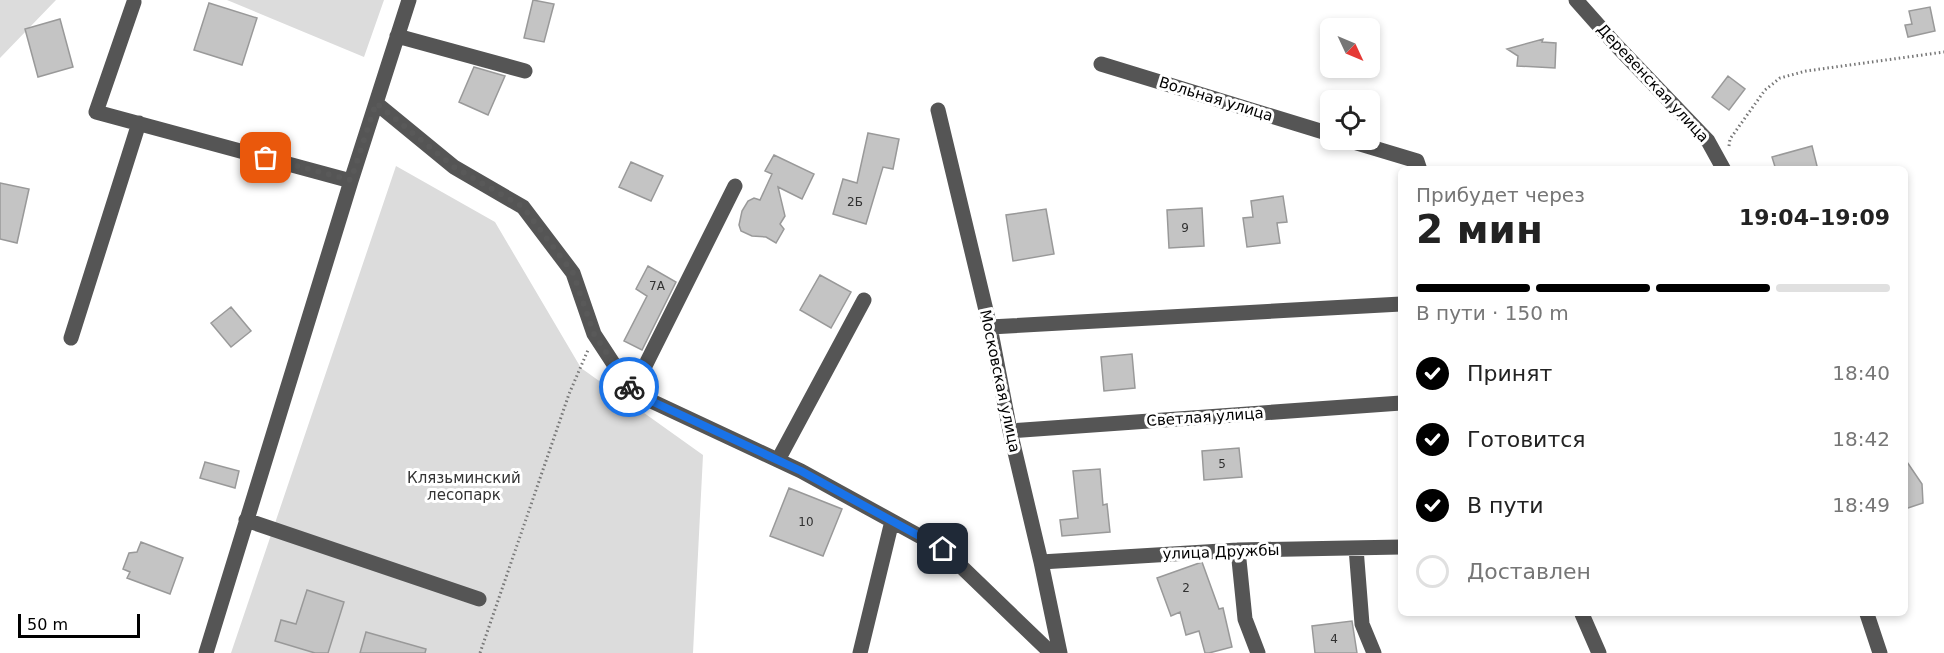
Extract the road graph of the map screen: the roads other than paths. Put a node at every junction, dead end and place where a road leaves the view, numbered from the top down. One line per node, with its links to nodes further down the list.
1 (409, 0): 4 (street)
2 (1576, 0): 13 (street, Деревенская улица)
3 (134, 2): 9 (street)
4 (397, 36): 6 (street); 7 (street)
5 (1101, 64): 10 (street, Вольная улица)
6 (525, 71)
7 (376, 103): 14 (street); 20 (street)
8 (938, 110): 18 (street, Московская улица)
9 (139, 123): 14 (street); 19 (street)
10 (1320, 131)
11 (1380, 150): 12 (street)
12 (1419, 166)
13 (1722, 166)
14 (351, 180): 24 (street)
15 (735, 186): 20 (street)
16 (864, 300): 23 (street)
17 (1398, 304): 18 (street)
18 (990, 327): 22 (street, Московская улица)
19 (71, 338)
20 (632, 392): 23 (street)
21 (1398, 403): 22 (street, Светлая улица)
22 (1010, 431): 29 (street, Московская улица)
23 (778, 460): 25 (street)
24 (246, 520): 30 (street); 33 (street)
25 (892, 521): 34 (street); 35 (street)
26 (1398, 547): 27 (street, улица Дружбы)
27 (1356, 548): 28 (street, улица Дружбы); 38 (street)
28 (1238, 550): 29 (street, улица Дружбы); 37 (street)
29 (1041, 562): 36 (street, Московская улица)
30 (480, 599)
31 (1583, 616): 39 (street)
32 (1868, 616): 40 (street)
33 (206, 653)
34 (860, 653)
35 (1051, 653)
36 (1060, 653)
37 (1258, 653)
38 (1374, 653)
39 (1599, 653)
40 (1880, 653)

